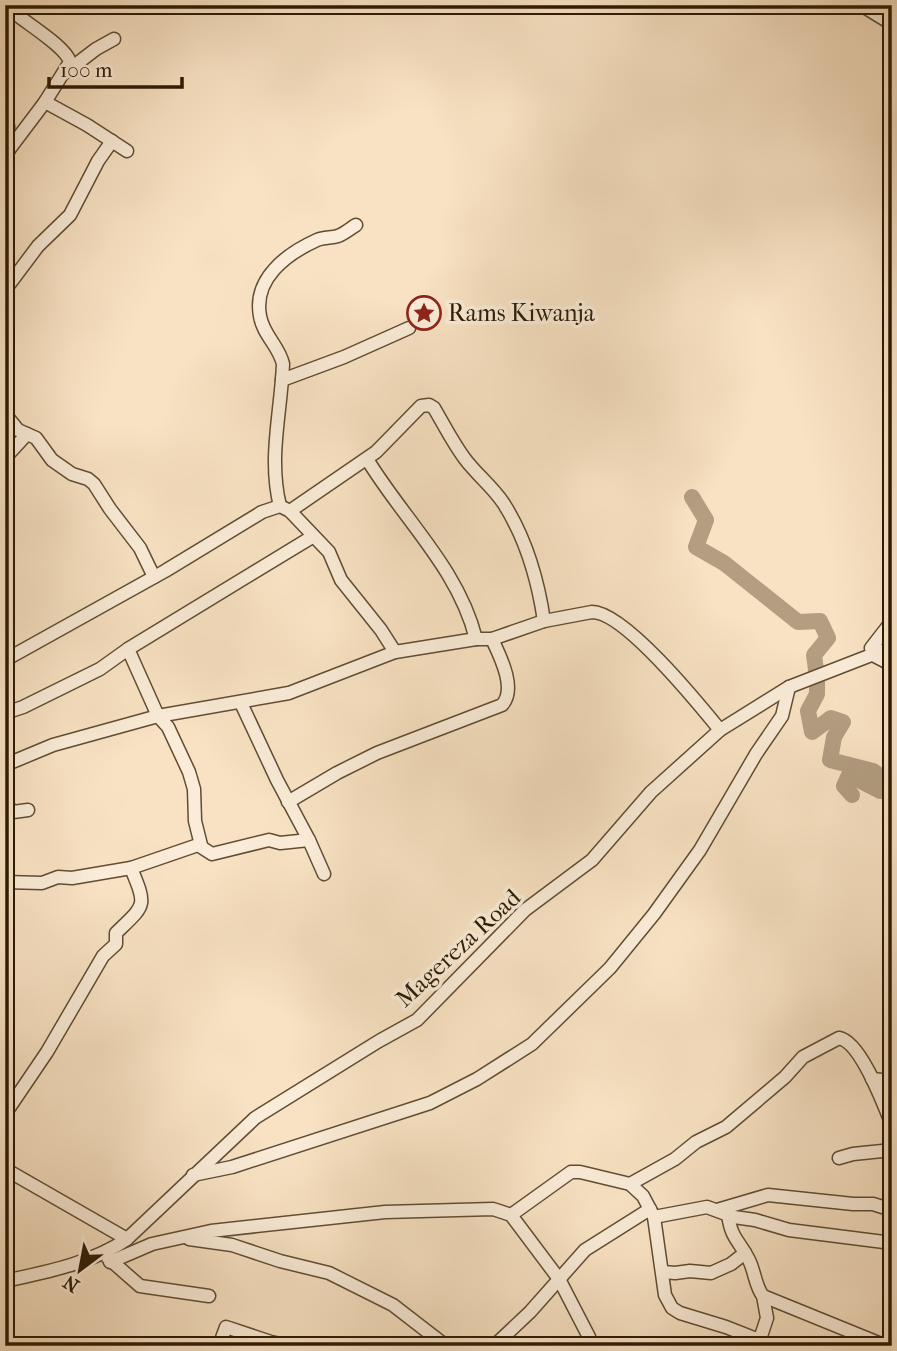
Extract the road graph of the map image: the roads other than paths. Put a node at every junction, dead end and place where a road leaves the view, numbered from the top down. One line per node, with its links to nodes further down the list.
1 (860, 5): 3 (street)
2 (13, 7): 5 (street)
3 (892, 24)
4 (114, 39): 5 (street)
5 (63, 74): 6 (street)
6 (45, 102): 8 (street); 10 (street)
7 (5, 121): 10 (street)
8 (112, 141): 9 (street); 12 (street)
9 (127, 150)
10 (7, 153)
11 (356, 225): 14 (street)
12 (5, 290)
13 (409, 328): 14 (street)
14 (282, 380): 19 (street)
15 (5, 414): 16 (street)
16 (27, 434): 17 (street); 21 (street)
17 (5, 458)
18 (367, 459): 19 (street); 22 (street); 24 (street)
19 (285, 509): 20 (street); 21 (street)
20 (312, 537): 27 (street); 28 (street)
21 (154, 577): 30 (street)
22 (544, 621): 25 (street); 36 (street)
23 (892, 621): 29 (street)
24 (476, 639): 25 (street); 28 (street)
25 (492, 639): 38 (street)
26 (892, 647): 29 (street, Magereza Road)
27 (128, 649): 34 (street); 35 (street)
28 (395, 652): 33 (street)
29 (873, 655): 31 (street); 32 (street, Magereza Road)
30 (5, 660)
31 (892, 665)
32 (789, 687): 36 (street, Magereza Road); 53 (street)
33 (241, 703): 35 (street); 38 (street)
34 (5, 713)
35 (158, 716): 37 (street); 42 (street)
36 (720, 730): 53 (street, Magereza Road)
37 (5, 765)
38 (288, 802): 41 (street)
39 (5, 803): 40 (street)
40 (28, 810)
41 (309, 840): 42 (street); 44 (street)
42 (201, 845): 43 (street)
43 (131, 868): 45 (street); 48 (street)
44 (324, 874)
45 (5, 882)
46 (872, 1079): 47 (street); 49 (street); 54 (street)
47 (892, 1081)
48 (5, 1114)
49 (892, 1125)
50 (892, 1150): 51 (street)
51 (839, 1158)
52 (5, 1169): 60 (street)
53 (192, 1175): 60 (street, Magereza Road)
54 (630, 1184): 57 (street); 58 (street)
55 (892, 1210): 56 (street)
56 (723, 1212): 57 (street); 61 (street); 62 (street)
57 (652, 1213): 64 (street); 65 (street)
58 (511, 1215): 59 (street); 65 (street)
59 (183, 1237): 63 (street); 72 (street)
60 (127, 1239): 63 (street, Magereza Road)
61 (892, 1243)
62 (744, 1253): 64 (street); 68 (street)
63 (107, 1257): 66 (street, Magereza Road); 67 (street)
64 (663, 1272): 69 (street)
65 (559, 1279): 73 (street); 74 (street)
66 (5, 1281)
67 (209, 1296)
68 (764, 1296): 69 (street); 76 (street)
69 (759, 1342): 75 (street)
70 (286, 1345): 71 (street)
71 (219, 1346)
72 (446, 1346)
73 (494, 1346)
74 (592, 1346)
75 (774, 1346)
76 (886, 1346)

